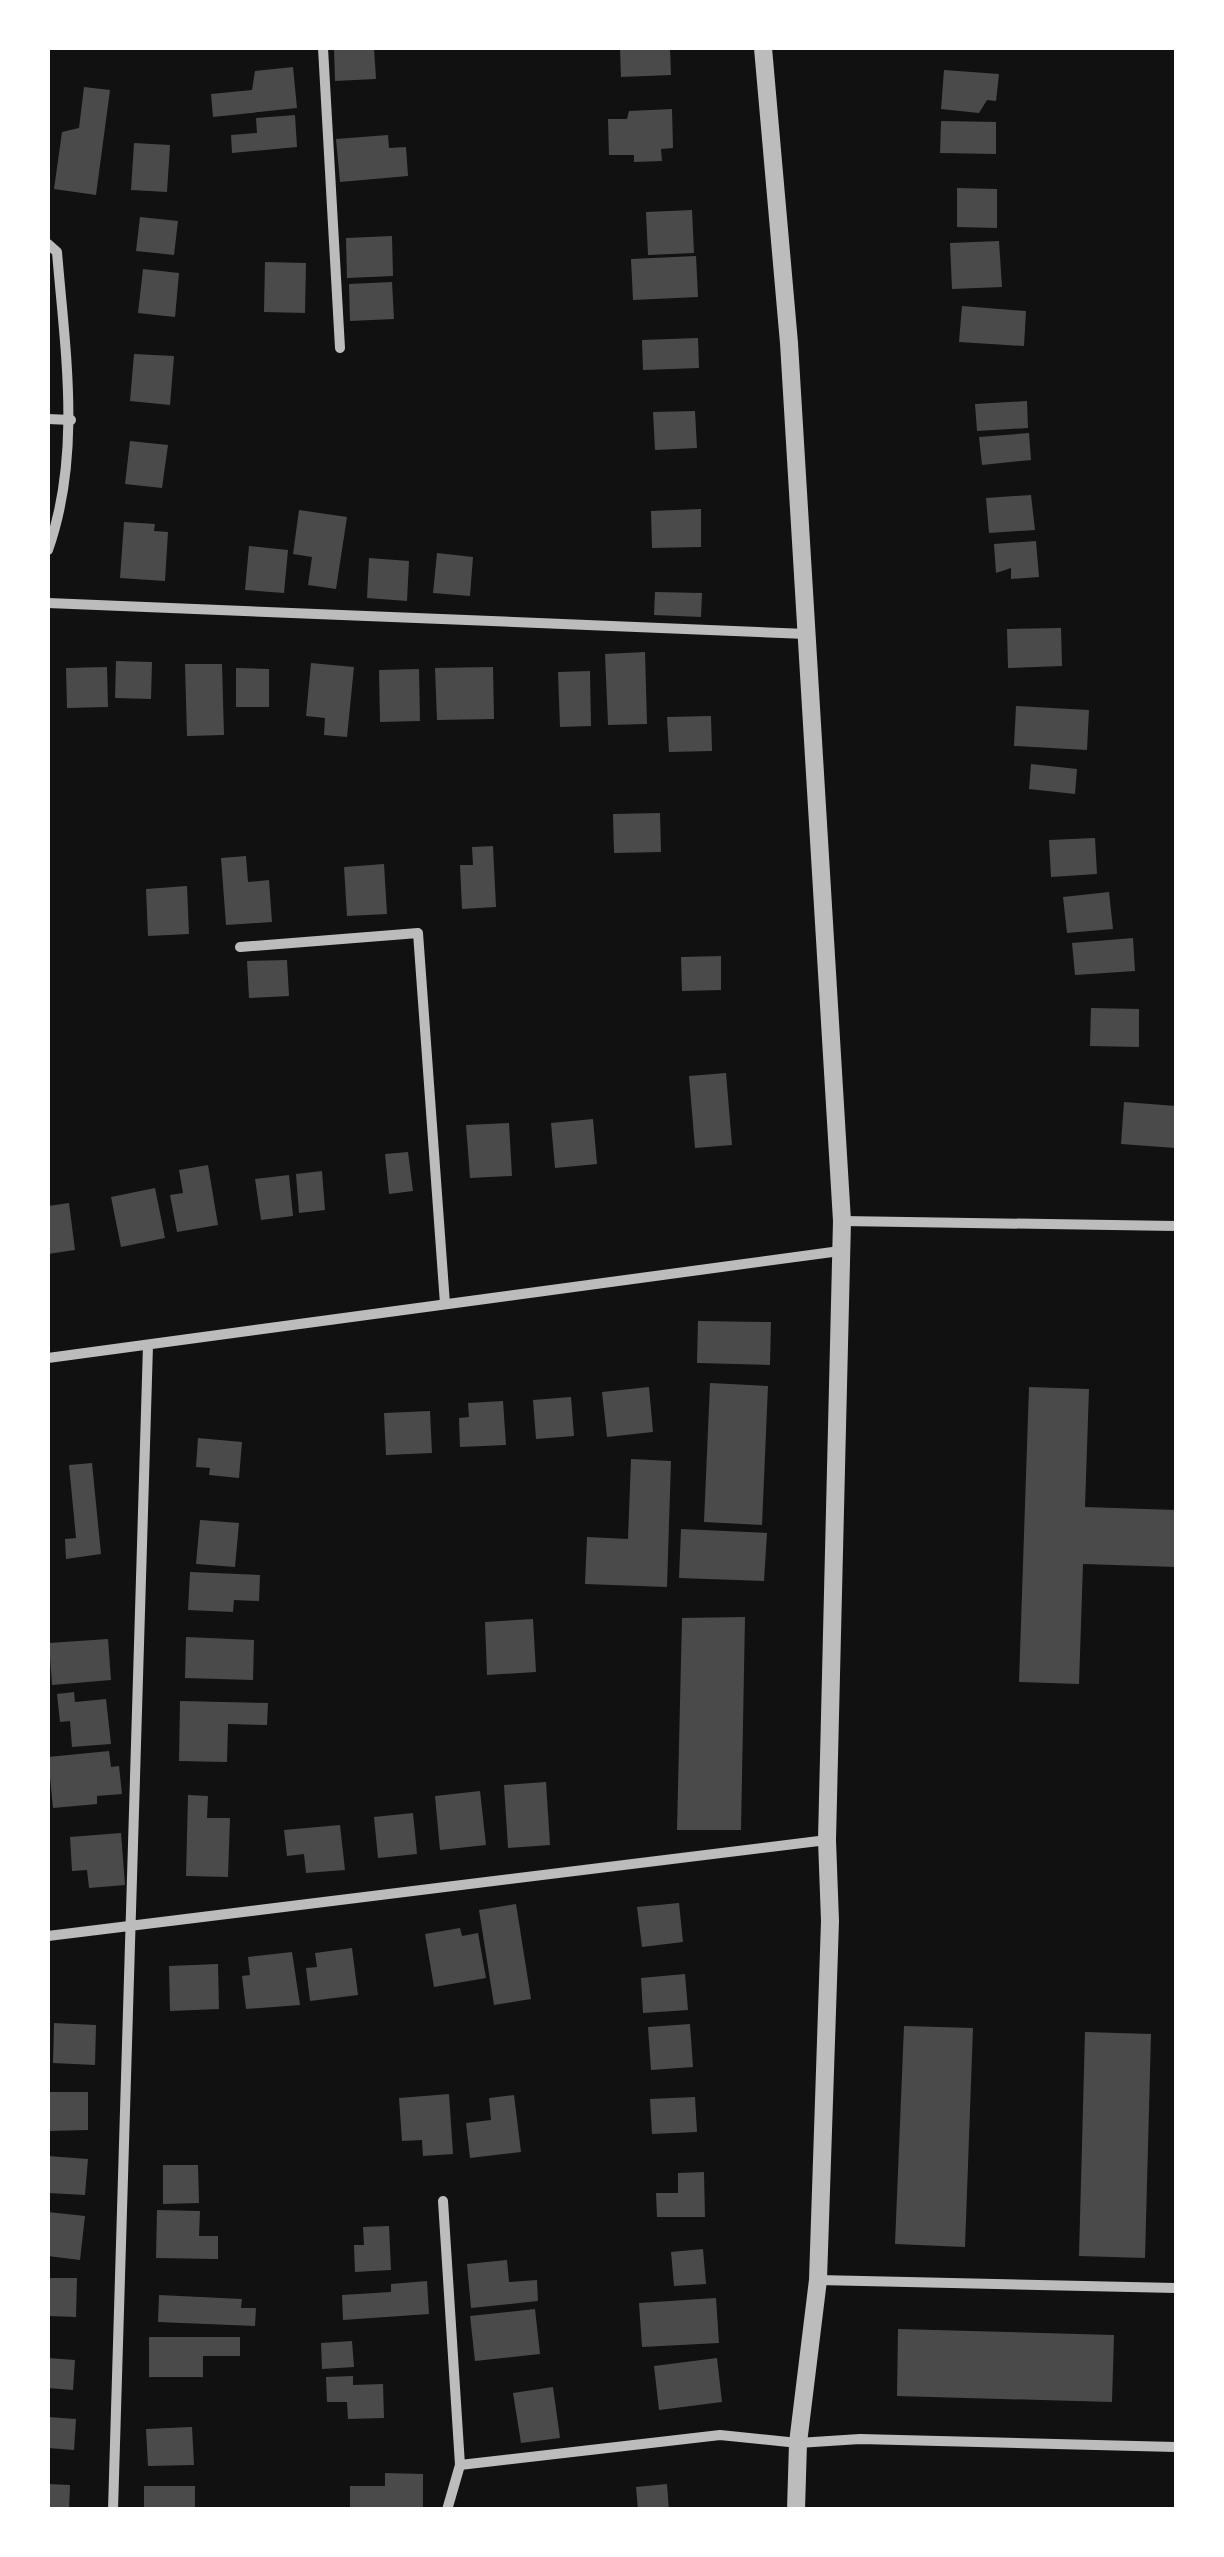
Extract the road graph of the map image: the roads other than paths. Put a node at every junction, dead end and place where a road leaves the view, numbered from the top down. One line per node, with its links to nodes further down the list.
1 (323, 48): 4 (street)
2 (763, 48): 9 (street)
3 (48, 244): 6 (street)
4 (340, 348)
5 (48, 418): 6 (street)
6 (70, 420): 7 (street)
7 (48, 550)
8 (48, 603): 9 (street)
9 (807, 634): 11 (street)
10 (240, 947): 14 (street)
11 (842, 1221): 12 (street); 13 (street)
12 (1176, 1226)
13 (840, 1251): 14 (street); 17 (street)
14 (445, 1304): 15 (street)
15 (148, 1345): 16 (street); 18 (street)
16 (48, 1358)
17 (827, 1840): 18 (street); 21 (street)
18 (130, 1929): 19 (street); 26 (street)
19 (48, 1936)
20 (443, 2201): 25 (street)
21 (818, 2280): 22 (street); 23 (street)
22 (1176, 2288)
23 (798, 2442): 24 (street); 25 (street); 28 (street)
24 (1176, 2447)
25 (460, 2465): 27 (street)
26 (113, 2510)
27 (446, 2510)
28 (796, 2510)

